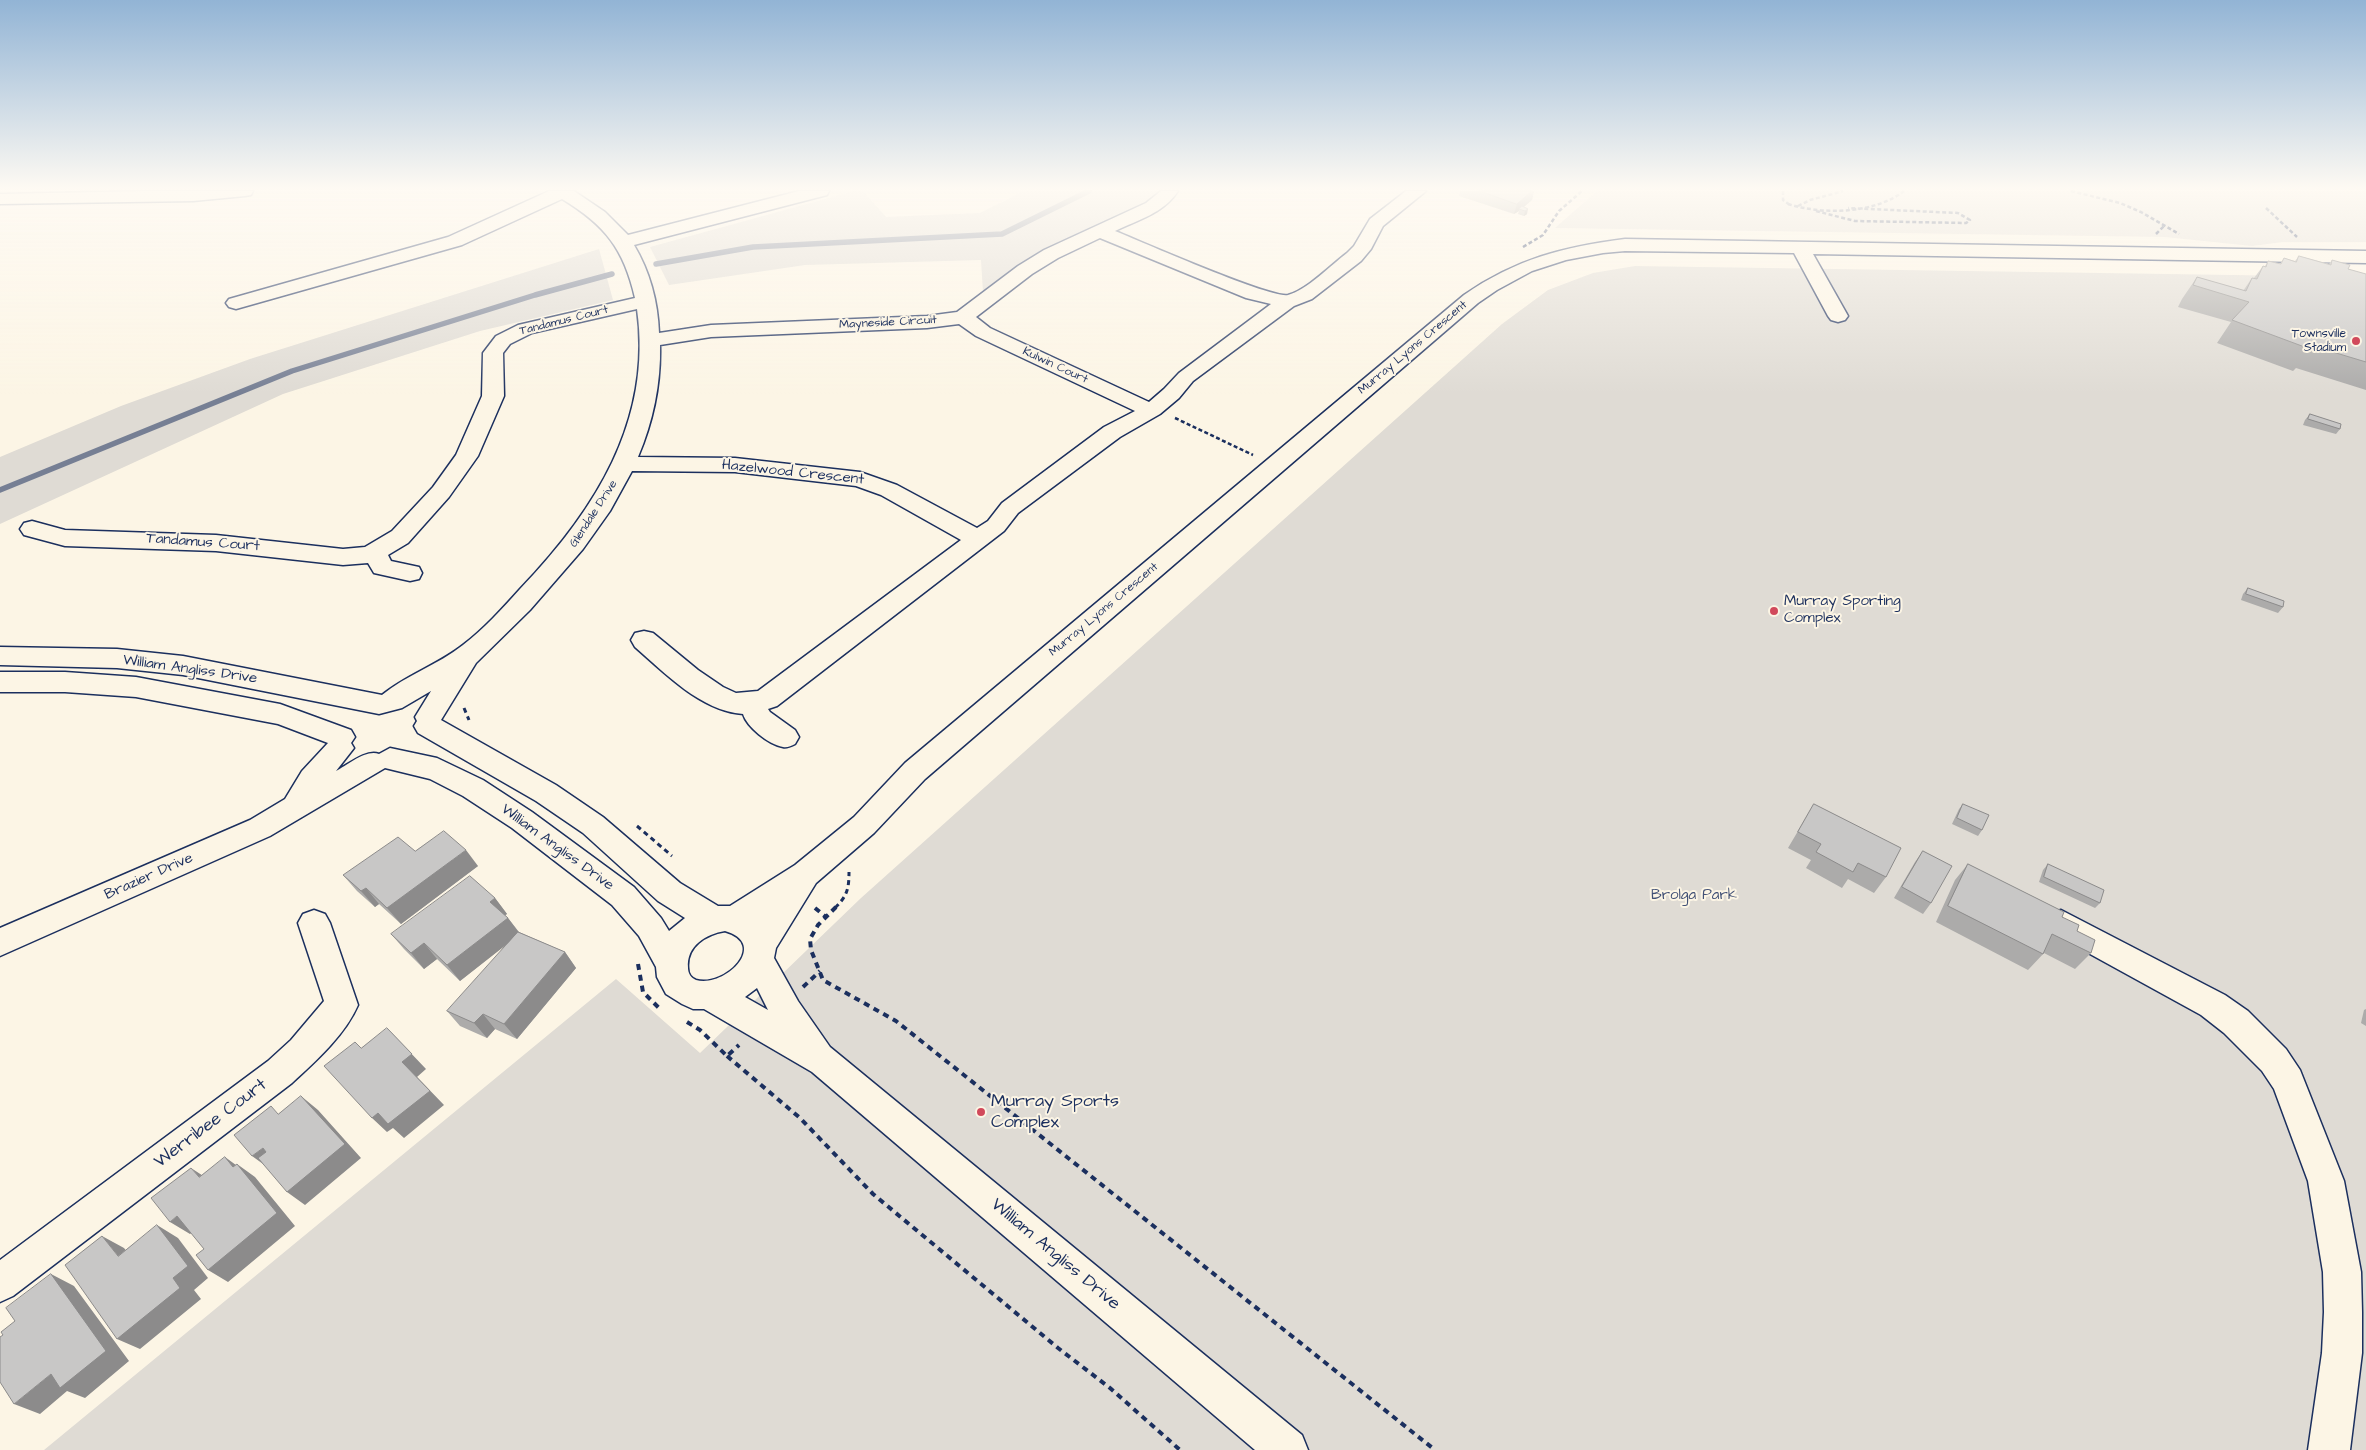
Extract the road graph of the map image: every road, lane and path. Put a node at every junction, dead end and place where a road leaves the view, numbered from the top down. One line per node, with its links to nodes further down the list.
1 (398, 259): 8 (street)
2 (632, 259): 9 (street, Glendale Drive)
3 (1043, 259): 12 (street, Mayneside Circuit)
4 (1167, 259): 10 (street)
5 (1352, 259): 10 (street)
6 (1548, 259): 32 (street, Murray Lyons Crescent)
7 (1805, 259): 11 (street)
8 (250, 277)
9 (646, 301): 13 (street, Glendale Drive); 19 (street, Tandamus Court)
10 (1287, 302): 14 (street)
11 (1838, 316)
12 (963, 317): 13 (street, Mayneside Circuit); 14 (street, Kulwin Court)
13 (650, 340): 16 (street, Glendale Drive)
14 (1150, 410): 15 (path); 18 (street)
15 (1259, 457)
16 (624, 464): 18 (street, Hazelwood Crescent); 23 (street, Glendale Drive)
17 (32, 529): 19 (street, Tandamus Court)
18 (978, 539): 26 (street)
19 (374, 554): 20 (street)
20 (410, 574)
21 (644, 640): 26 (street)
22 (0, 656): 25 (street, William Angliss Drive)
23 (467, 656): 25 (street, Glendale Drive); 27 (street, Glendale Drive)
24 (0, 682): 29 (street, William Angliss Drive)
25 (385, 702): 27 (street); 29 (street)
26 (753, 703): 28 (street)
27 (429, 722): 30 (street); 37 (street)
28 (784, 737)
29 (341, 742): 30 (street); 31 (street)
30 (382, 761): 31 (street, Brazier Drive); 41 (street, William Angliss Drive)
31 (296, 809): 39 (street, Brazier Drive)
32 (851, 836): 33 (street, Murray Lyons Crescent); 36 (path)
33 (806, 874): 37 (street, Murray Lyons Crescent); 40 (street, Murray Lyons Crescent)
34 (2034, 908): 51 (street)
35 (818, 910): 36 (path)
36 (826, 917): 42 (path)
37 (725, 919): 40 (street); 41 (street)
38 (314, 923): 47 (street, Werribee Court)
39 (0, 942)
40 (760, 953): 44 (street); 46 (street, William Angliss Drive)
41 (670, 962): 44 (street)
42 (820, 972): 43 (path); 50 (path)
43 (802, 988)
44 (708, 995): 46 (street, William Angliss Drive)
45 (727, 1056): 48 (path)
46 (824, 1061): 49 (street, William Angliss Drive)
47 (0, 1284)
48 (1180, 1450)
49 (1287, 1450)
50 (1435, 1450)
51 (2329, 1450)

